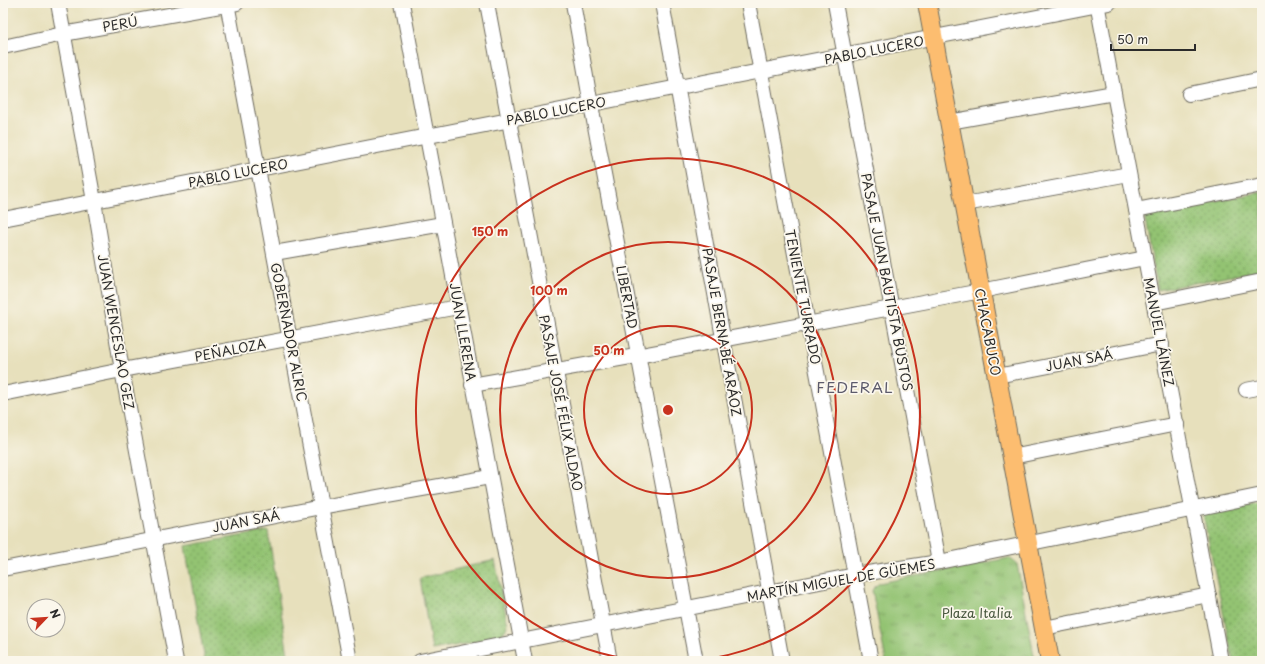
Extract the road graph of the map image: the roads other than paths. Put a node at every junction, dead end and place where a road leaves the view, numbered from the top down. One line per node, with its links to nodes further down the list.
1 (58, 3): 11 (street, JUAN WENCESLAO GEZ)
2 (402, 3): 23 (street, JUAN LLERENA)
3 (486, 3): 21 (street, PASAJE JOSÉ FÉLIX ALDAO)
4 (573, 3): 20 (street, LIBERTAD)
5 (662, 3): 17 (street, PASAJE BERNABÉ ARÁOZ)
6 (748, 3): 15 (street, TENIENTE TURRADO)
7 (835, 3): 14 (street, PASAJE JUAN BAUTISTA BUSTOS)
8 (927, 3): 12 (main road, CHACABUCO)
9 (231, 4): 11 (street, PERÚ); 24 (street, GOBERNADOR ALRIC)
10 (1101, 4): 12 (street, PABLO LUCERO); 18 (street, MANUEL LÁINEZ)
11 (63, 34): 13 (street, PERÚ); 27 (street, JUAN WENCESLAO GEZ)
12 (934, 38): 14 (street, PABLO LUCERO); 22 (main road, CHACABUCO)
13 (3, 47)
14 (845, 55): 15 (street, PABLO LUCERO); 38 (street, PASAJE JUAN BAUTISTA BUSTOS)
15 (761, 72): 17 (street, PABLO LUCERO); 39 (street, TENIENTE TURRADO)
16 (1262, 79): 19 (street)
17 (678, 88): 20 (street, PABLO LUCERO); 41 (street, PASAJE BERNABÉ ARÁOZ)
18 (1114, 93): 22 (street); 25 (street, MANUEL LÁINEZ)
19 (1189, 94)
20 (591, 105): 21 (street, PABLO LUCERO); 43 (street, LIBERTAD)
21 (509, 120): 23 (street, PABLO LUCERO); 45 (street, PASAJE JOSÉ FÉLIX ALDAO)
22 (949, 122): 28 (main road, CHACABUCO)
23 (427, 137): 24 (street, PABLO LUCERO); 31 (street, JUAN LLERENA)
24 (258, 169): 27 (street, PABLO LUCERO); 32 (street, GOBERNADOR ALRIC)
25 (1129, 174): 28 (street); 29 (street, MANUEL LÁINEZ)
26 (1262, 185): 29 (street)
27 (94, 201): 30 (street, PABLO LUCERO); 44 (street, JUAN WENCESLAO GEZ)
28 (964, 204): 35 (main road, CHACABUCO)
29 (1136, 210): 33 (street, MANUEL LÁINEZ)
30 (3, 219)
31 (443, 224): 32 (street); 37 (street, JUAN LLERENA)
32 (274, 253): 40 (street, GOBERNADOR ALRIC)
33 (1145, 258): 35 (street); 36 (street, MANUEL LÁINEZ)
34 (1262, 281): 36 (street)
35 (981, 291): 38 (street); 46 (main road, CHACABUCO)
36 (1154, 303): 42 (street, MANUEL LÁINEZ)
37 (458, 307): 40 (street, PEÑALOZA); 47 (street, JUAN LLERENA)
38 (892, 307): 39 (street); 59 (street, PASAJE JUAN BAUTISTA BUSTOS)
39 (808, 323): 41 (street); 61 (street, TENIENTE TURRADO)
40 (290, 338): 44 (street, PEÑALOZA); 55 (street, GOBERNADOR ALRIC)
41 (723, 340): 43 (street); 62 (street, PASAJE BERNABÉ ARÁOZ)
42 (1162, 344): 46 (street, JUAN SAÁ); 51 (street, MANUEL LÁINEZ)
43 (638, 356): 45 (street); 64 (street, LIBERTAD)
44 (122, 370): 50 (street, PEÑALOZA); 57 (street, JUAN WENCESLAO GEZ)
45 (556, 371): 47 (street); 65 (street, PASAJE JOSÉ FÉLIX ALDAO)
46 (997, 376): 52 (main road, CHACABUCO)
47 (472, 385): 53 (street, JUAN LLERENA)
48 (1262, 387): 49 (street)
49 (1246, 390)
50 (3, 394)
51 (1177, 424): 52 (street); 56 (street, MANUEL LÁINEZ)
52 (1012, 457): 58 (main road, CHACABUCO)
53 (490, 477): 55 (street, JUAN SAÁ); 67 (street, JUAN LLERENA)
54 (1262, 495): 56 (street, MARTÍN MIGUEL DE GÜEMES)
55 (321, 507): 57 (street, JUAN SAÁ); 69 (street, GOBERNADOR ALRIC)
56 (1193, 510): 58 (street, MARTÍN MIGUEL DE GÜEMES); 63 (street, MANUEL LÁINEZ)
57 (153, 540): 60 (street, JUAN SAÁ); 68 (street, JUAN WENCESLAO GEZ)
58 (1027, 544): 59 (street, MARTÍN MIGUEL DE GÜEMES); 66 (main road, CHACABUCO)
59 (939, 562): 61 (street, MARTÍN MIGUEL DE GÜEMES)
60 (3, 569)
61 (855, 575): 62 (street, MARTÍN MIGUEL DE GÜEMES); 75 (street, TENIENTE TURRADO)
62 (769, 592): 64 (street, MARTÍN MIGUEL DE GÜEMES); 74 (street, PASAJE BERNABÉ ARÁOZ)
63 (1209, 595): 66 (street); 77 (street, MANUEL LÁINEZ)
64 (686, 609): 65 (street, MARTÍN MIGUEL DE GÜEMES); 73 (street, LIBERTAD)
65 (603, 625): 67 (street, MARTÍN MIGUEL DE GÜEMES); 72 (street, PASAJE JOSÉ FÉLIX ALDAO)
66 (1044, 628): 76 (main road, CHACABUCO)
67 (521, 641): 70 (street, MARTÍN MIGUEL DE GÜEMES); 71 (street, JUAN LLERENA)
68 (176, 661)
69 (350, 661)
70 (420, 661)
71 (525, 661)
72 (610, 661)
73 (696, 661)
74 (782, 661)
75 (871, 661)
76 (1050, 661)
77 (1221, 661)

